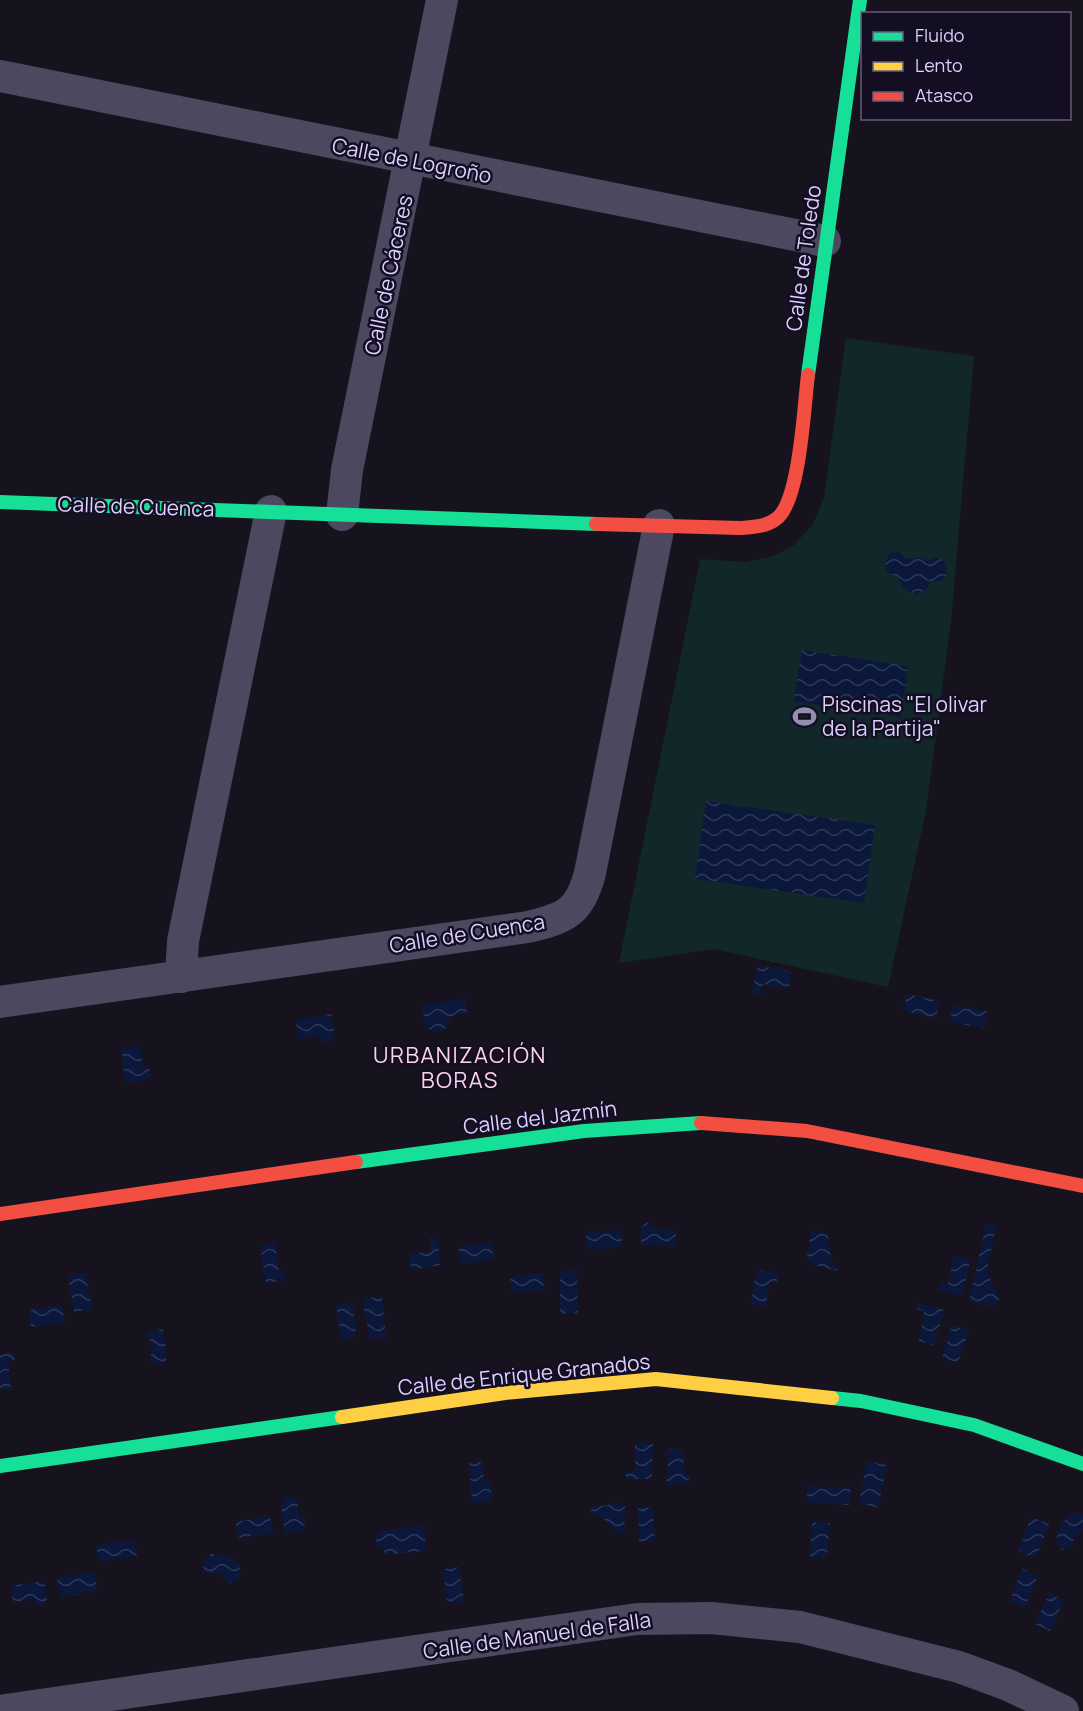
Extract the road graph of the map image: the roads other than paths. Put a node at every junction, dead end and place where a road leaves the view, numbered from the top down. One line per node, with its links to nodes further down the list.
1 (442, 0): 4 (street, Calle de Cáceres)
2 (860, 0): 5 (street, Calle de Toledo)
3 (0, 76): 4 (street, Calle de Logroño)
4 (411, 159): 5 (street, Calle de Logroño); 8 (street, Calle de Cáceres)
5 (825, 241): 9 (street, Calle de Toledo)
6 (0, 502): 7 (street, Calle de Cuenca)
7 (271, 511): 8 (street, Calle de Cuenca); 11 (street)
8 (342, 515): 10 (street, Calle de Cuenca)
9 (780, 518): 10 (street, Calle de Cuenca)
10 (659, 525): 11 (street, Calle de Cuenca)
11 (182, 977): 12 (street, Calle de Cuenca)
12 (0, 1002)
13 (1083, 1186): 14 (street, Calle del Jazmín)
14 (0, 1214)
15 (1083, 1464): 16 (street, Calle de Enrique Granados)
16 (0, 1466)
17 (1004, 1698): 18 (street, Calle de Manuel de Falla); 19 (street, Calle de Manuel de Falla)
18 (0, 1711)
19 (1063, 1711)

